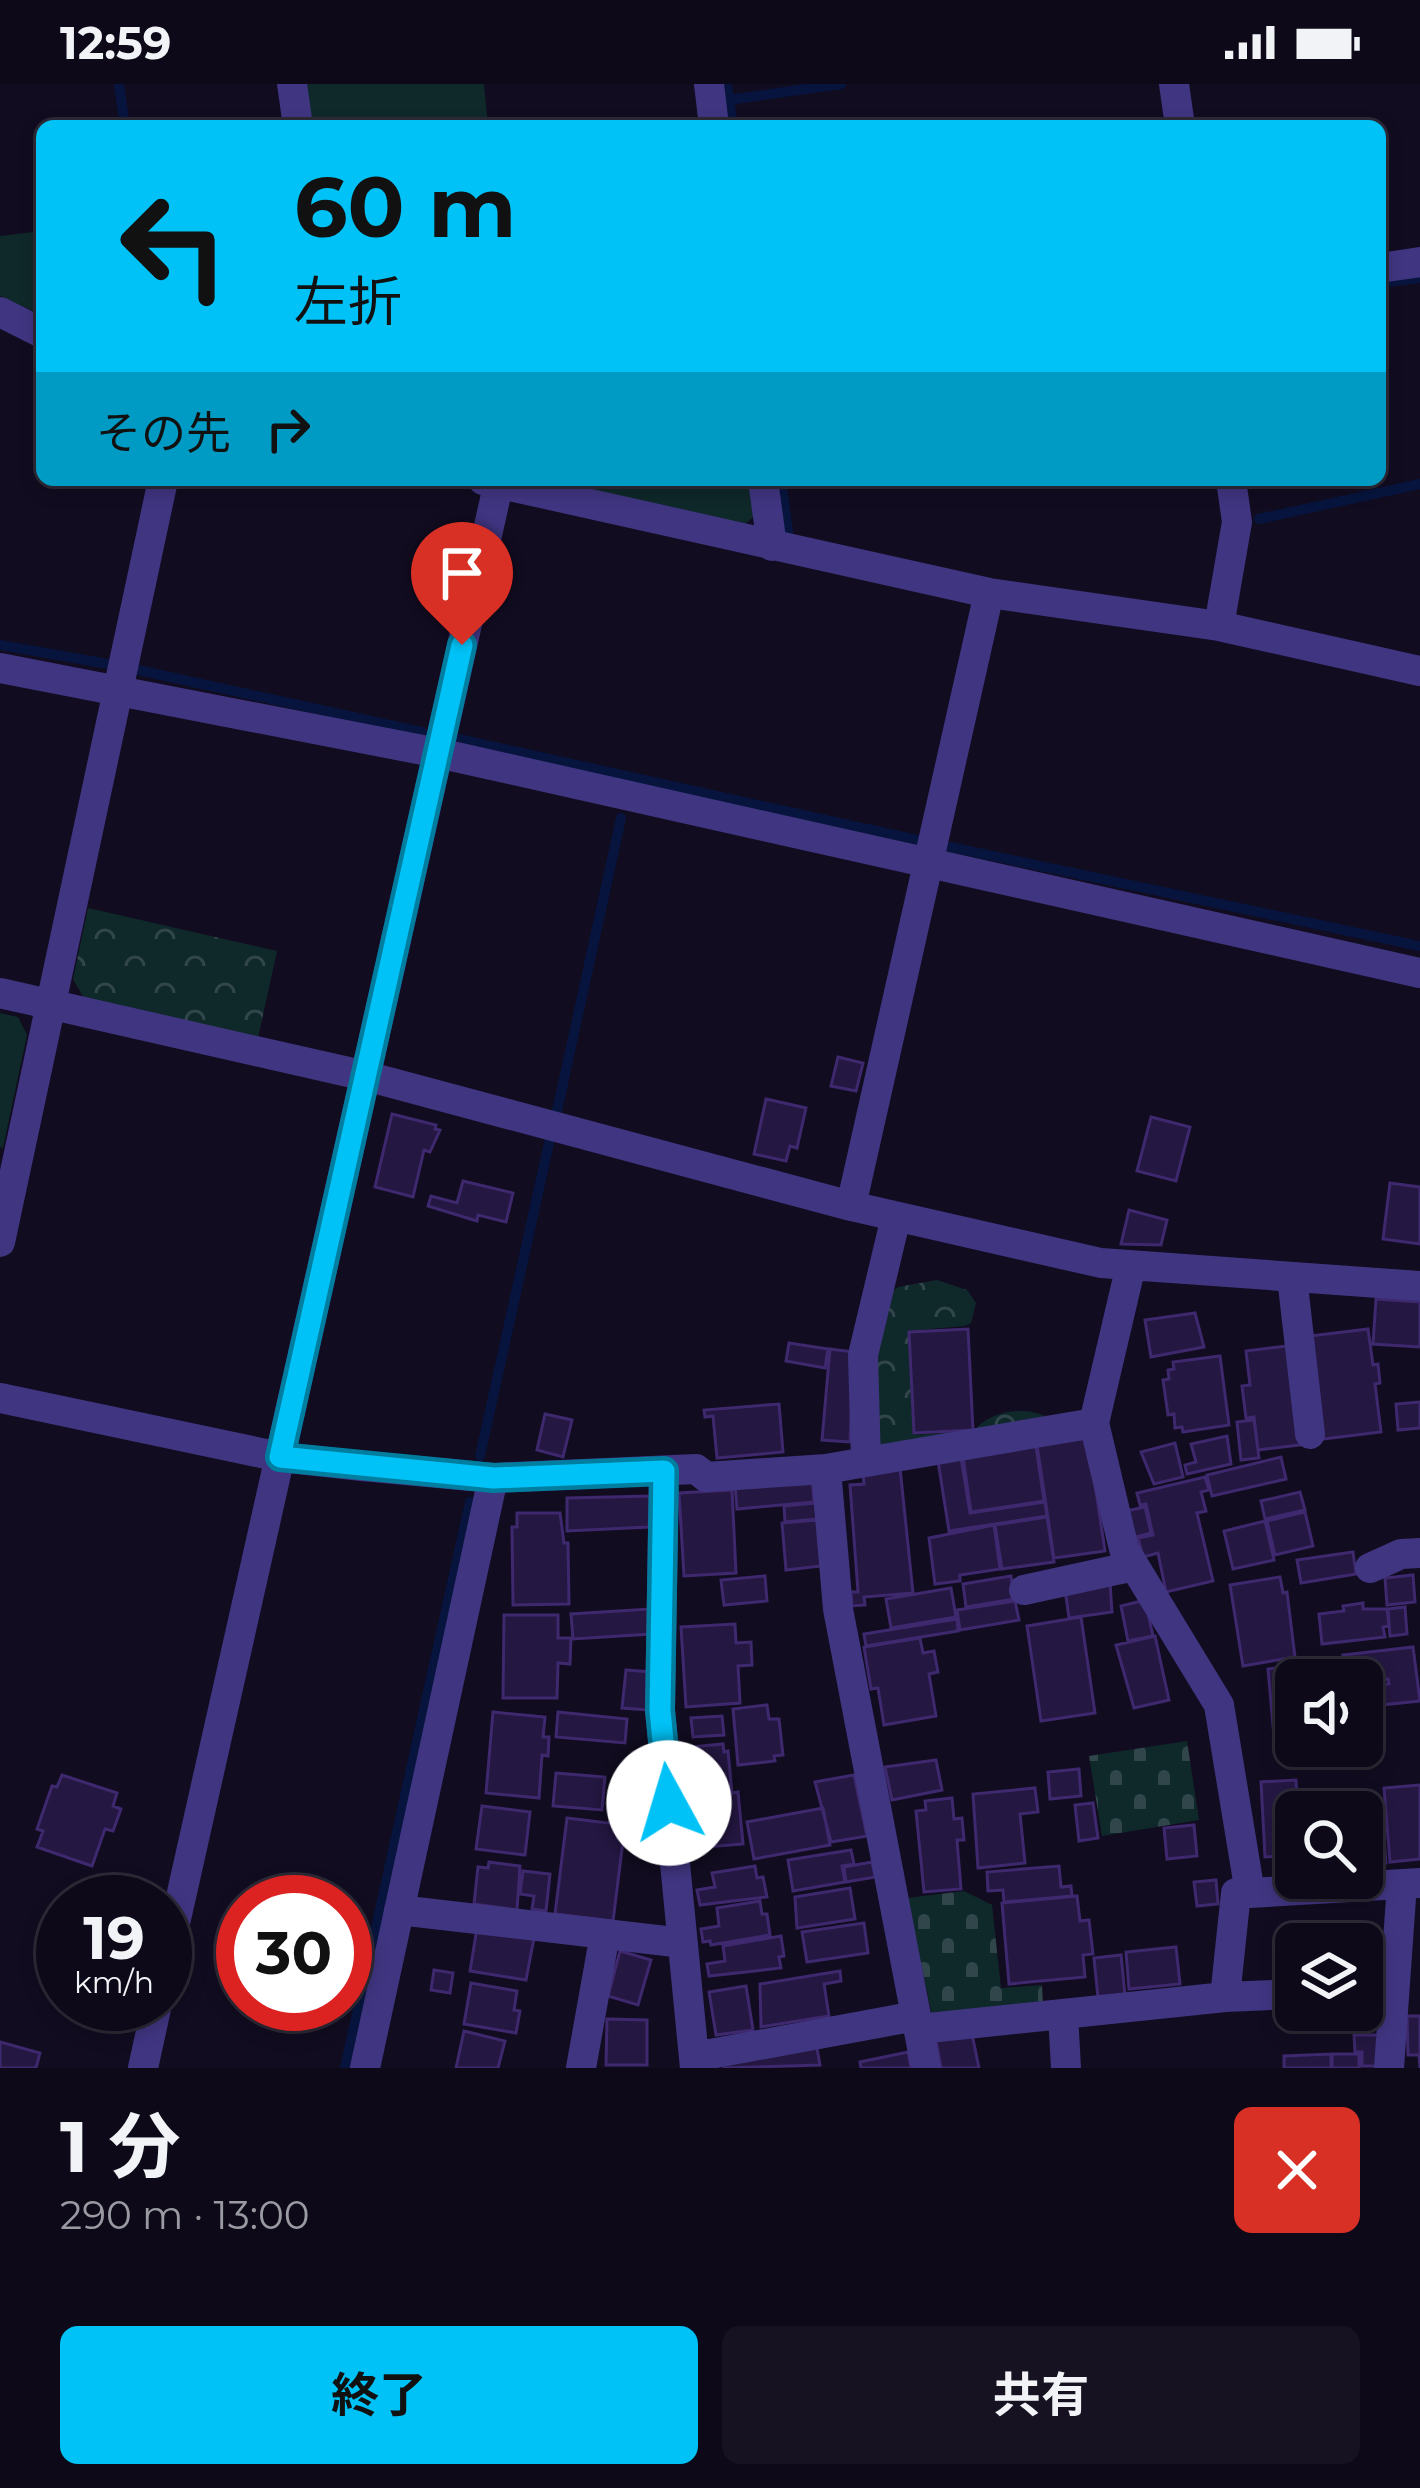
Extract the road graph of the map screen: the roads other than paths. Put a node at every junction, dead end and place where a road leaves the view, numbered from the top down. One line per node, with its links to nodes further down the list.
1 (292, 84): 4 (street)
2 (709, 84): 5 (street)
3 (1174, 84): 6 (street)
4 (297, 120)
5 (713, 120)
6 (1179, 120)
7 (1420, 262): 8 (street)
8 (1386, 267)
9 (0, 313): 10 (street)
10 (36, 330)
11 (162, 486): 21 (street)
12 (489, 486): 22 (street)
13 (504, 486): 16 (street)
14 (764, 486): 16 (street)
15 (1232, 486): 18 (street)
16 (772, 545): 17 (street)
17 (989, 592): 18 (street); 23 (street)
18 (1219, 626): 20 (street)
19 (0, 668): 21 (street)
20 (1420, 670)
21 (117, 692): 22 (street); 26 (street)
22 (438, 753): 23 (street); 27 (street)
23 (928, 863): 24 (street); 28 (street)
24 (1420, 973)
25 (0, 993): 26 (street)
26 (50, 1005): 27 (street); 30 (street)
27 (366, 1076): 28 (street); 37 (street)
28 (851, 1206): 29 (street)
29 (896, 1217): 31 (street); 38 (street)
30 (0, 1242)
31 (1131, 1265): 32 (street); 35 (street)
32 (1292, 1277): 33 (street); 36 (street)
33 (1420, 1286)
34 (0, 1398): 37 (street)
35 (1094, 1423): 38 (street); 43 (street)
36 (1310, 1434)
37 (280, 1457): 41 (street); 46 (street)
38 (866, 1462): 39 (street)
39 (826, 1469): 40 (street); 57 (street)
40 (664, 1471): 41 (street); 51 (street)
41 (494, 1478): 49 (street)
42 (1420, 1552): 44 (street)
43 (1134, 1566): 45 (street); 48 (street)
44 (1370, 1568)
45 (1024, 1590)
46 (186, 1875)
47 (1411, 1884): 48 (street); 52 (street)
48 (1250, 1893): 55 (street)
49 (399, 1910): 50 (street); 61 (street)
50 (605, 1934): 51 (street); 62 (street)
51 (683, 1943): 59 (street)
52 (1394, 1990): 53 (street); 65 (street)
53 (1383, 1991)
54 (1275, 1995): 55 (street)
55 (1225, 1996): 56 (street)
56 (1063, 2014): 57 (street); 64 (street)
57 (917, 2022): 59 (street); 63 (street)
58 (151, 2031): 60 (street)
59 (695, 2062)
60 (143, 2068)
61 (365, 2068)
62 (581, 2068)
63 (926, 2068)
64 (1066, 2068)
65 (1390, 2068)

